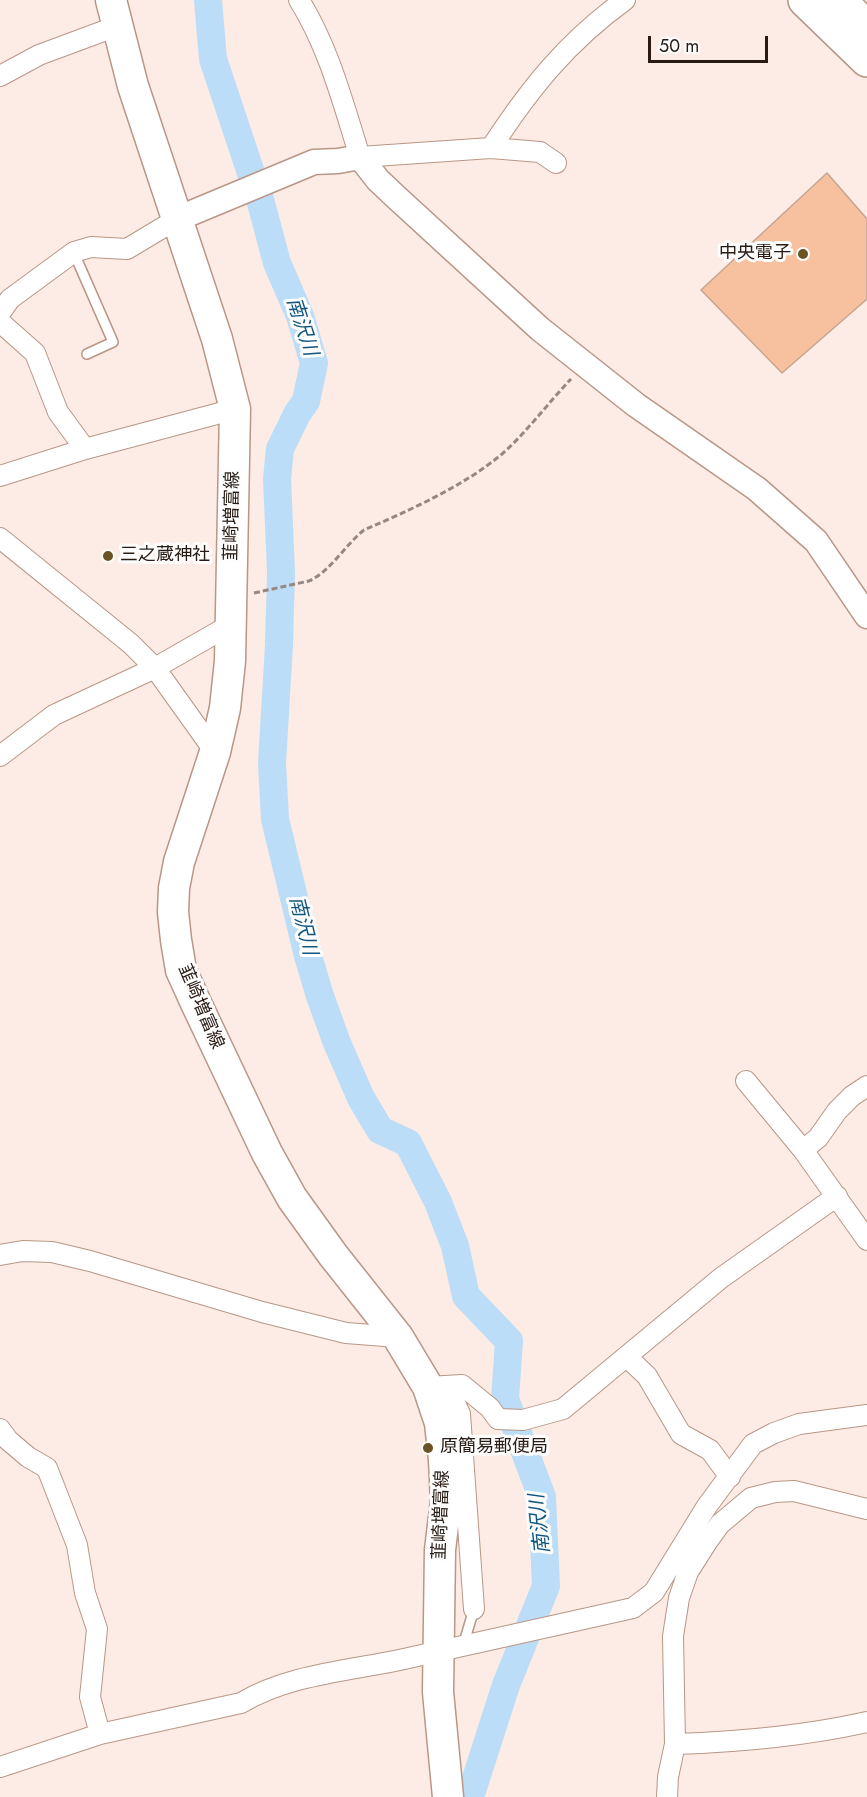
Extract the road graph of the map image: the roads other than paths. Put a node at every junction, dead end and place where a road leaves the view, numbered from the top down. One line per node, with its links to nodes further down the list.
1 (299, 0): 10 (street)
2 (625, 0): 9 (street)
3 (805, 0): 7 (highway)
4 (839, 0): 6 (highway)
5 (114, 13): 8 (street); 12 (main road, 韮崎増富線)
6 (867, 28)
7 (867, 60)
8 (0, 76)
9 (491, 148): 10 (street); 11 (street)
10 (360, 157): 12 (street); 22 (street)
11 (556, 163)
12 (177, 219): 13 (street); 17 (main road, 韮崎増富線)
13 (74, 252): 14 (street); 16 (lane)
14 (0, 313)
15 (0, 322): 18 (street)
16 (87, 354)
17 (235, 409): 18 (street); 21 (main road, 韮崎増富線)
18 (85, 449): 19 (street)
19 (0, 476)
20 (0, 538): 23 (street)
21 (231, 612): 23 (street); 24 (main road, 韮崎増富線)
22 (867, 616)
23 (155, 669): 24 (street); 25 (street)
24 (215, 752): 32 (main road, 韮崎増富線)
25 (0, 756)
26 (746, 1082): 28 (street)
27 (867, 1086): 28 (street)
28 (803, 1150): 29 (street)
29 (837, 1196): 30 (street); 33 (street)
30 (867, 1240)
31 (0, 1255): 32 (street)
32 (398, 1337): 34 (main road, 韮崎増富線)
33 (627, 1357): 34 (street); 37 (street)
34 (437, 1387): 40 (street); 41 (main road, 韮崎増富線)
35 (867, 1415): 37 (street)
36 (0, 1429): 43 (street)
37 (730, 1478): 39 (street)
38 (867, 1509): 39 (street)
39 (676, 1576): 41 (street); 44 (street)
40 (474, 1609): 41 (lane)
41 (450, 1649): 43 (street); 46 (main road, 韮崎増富線)
42 (867, 1722): 44 (street)
43 (100, 1734): 45 (street)
44 (675, 1744): 47 (street)
45 (0, 1767)
46 (448, 1797)
47 (667, 1797)

